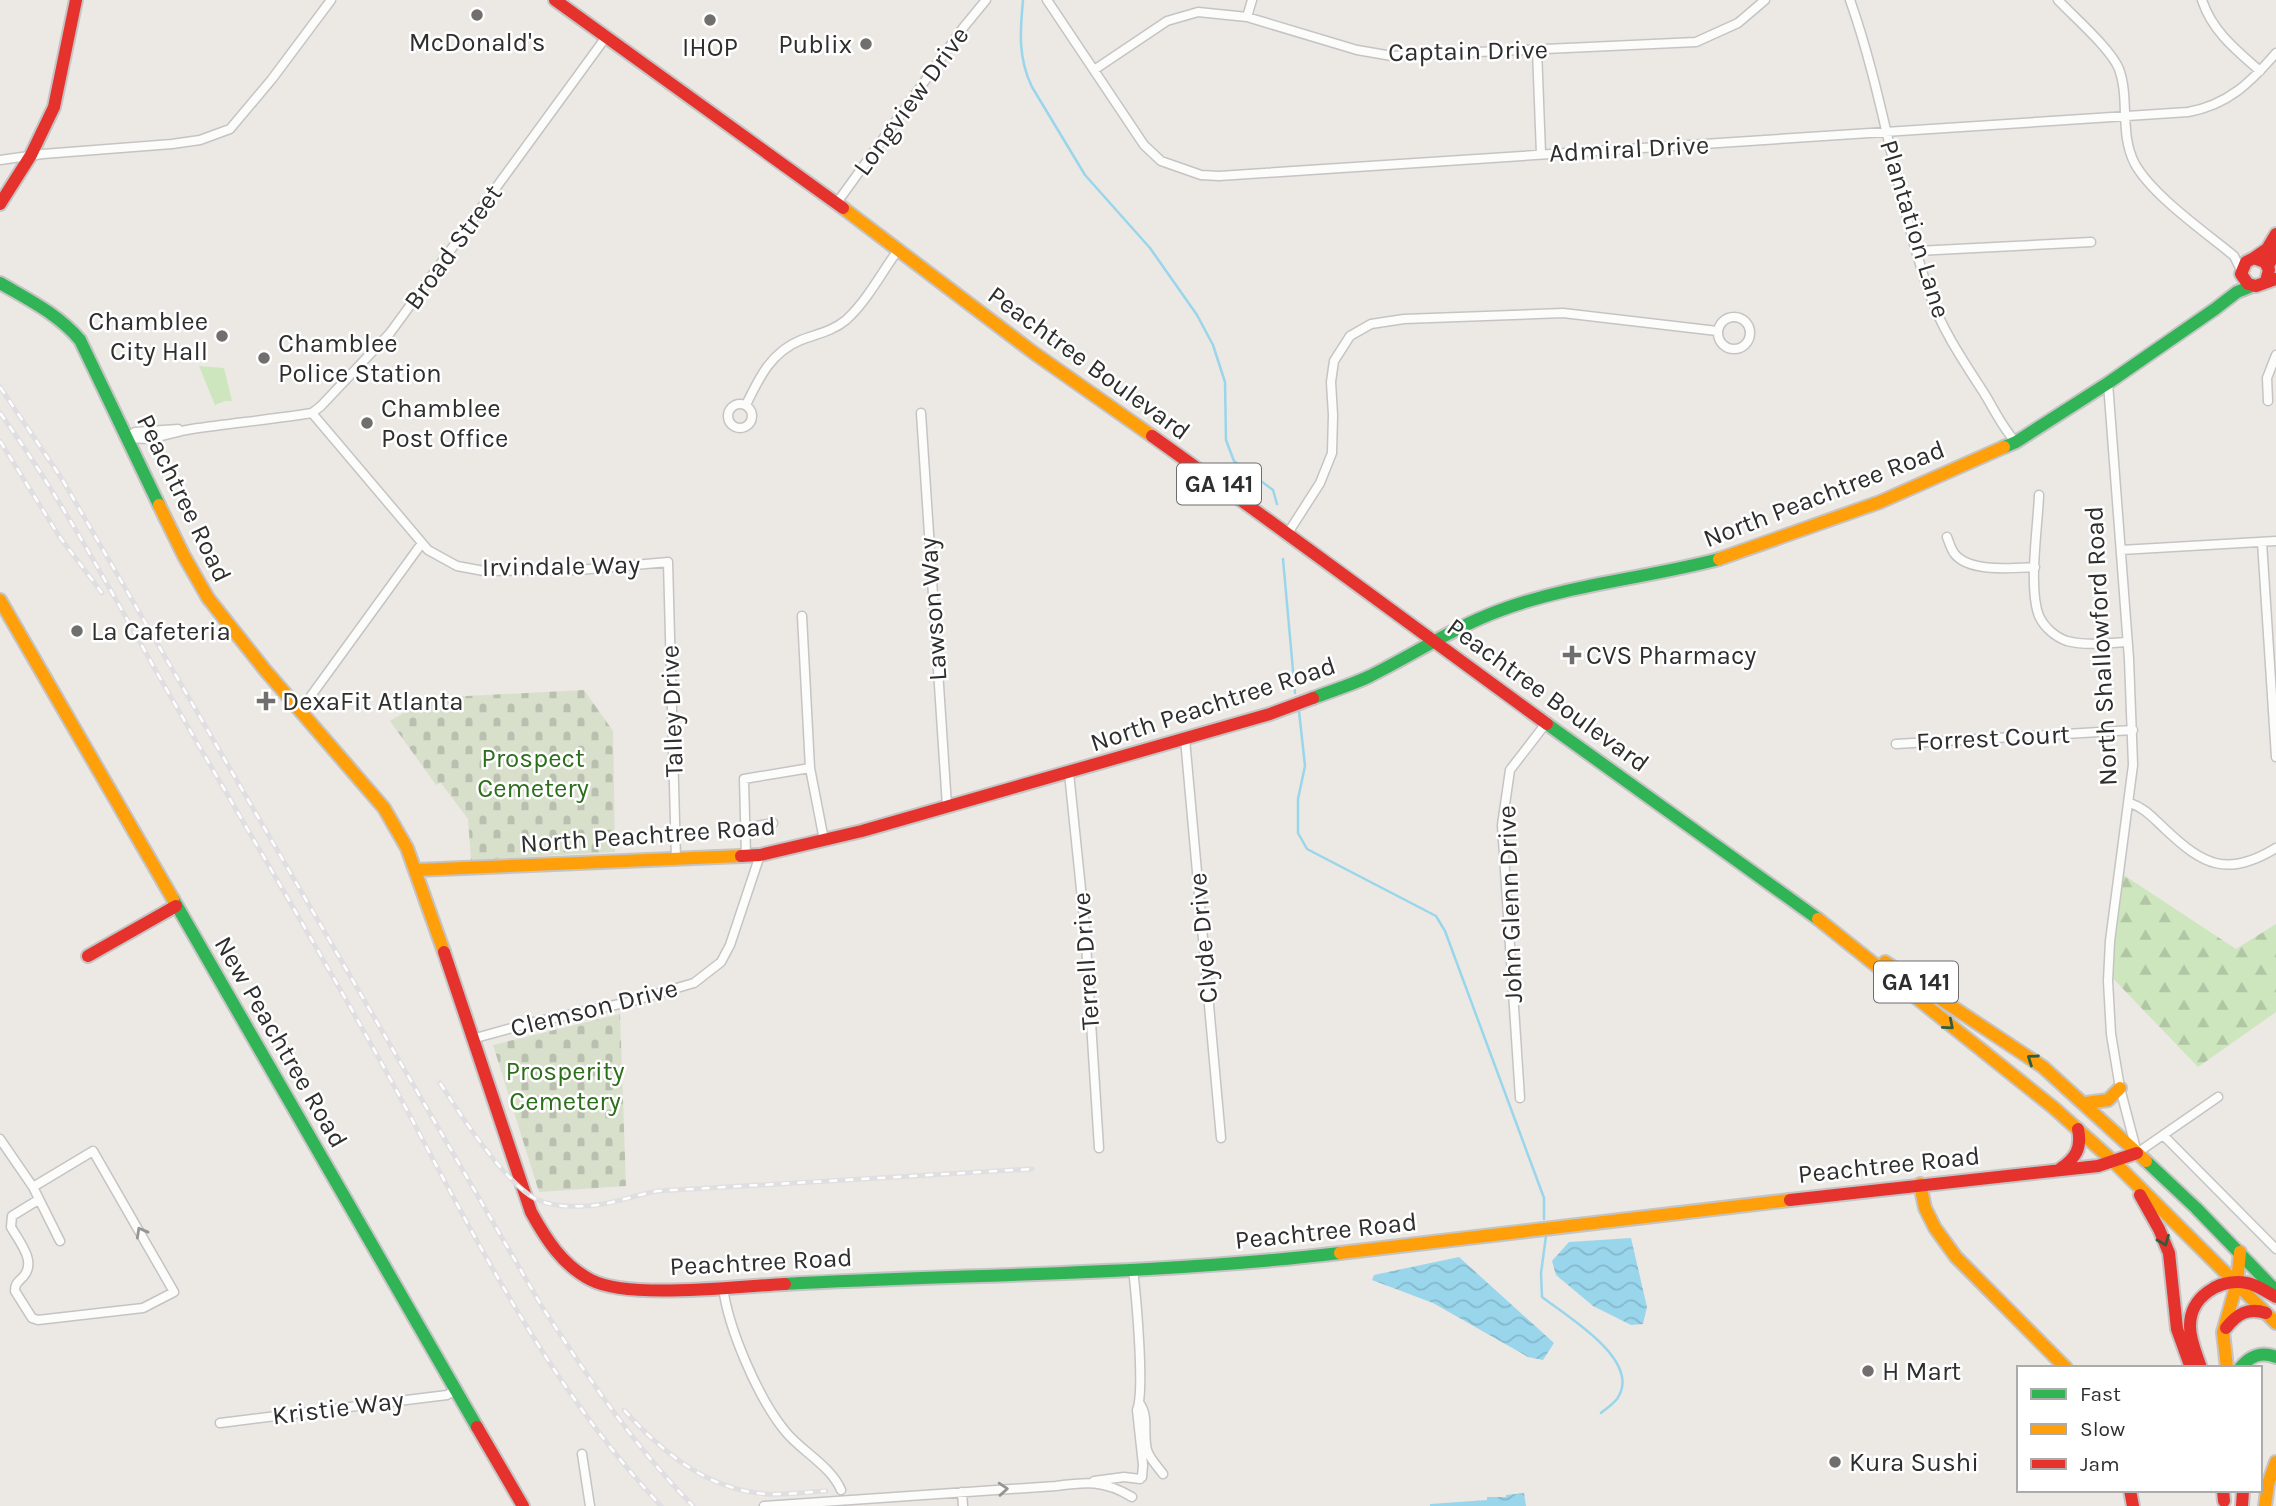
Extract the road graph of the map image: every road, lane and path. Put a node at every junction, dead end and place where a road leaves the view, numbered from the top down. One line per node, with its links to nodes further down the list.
1 (76, 0): 20 (main road)
2 (331, 0): 20 (street)
3 (555, 0): 12 (main road, Peachtree Boulevard / GA 141)
4 (986, 0): 23 (street, Longview Drive)
5 (1047, 0): 15 (street, Admiral Drive)
6 (1252, 0): 11 (street)
7 (1765, 0): 13 (street, Captain Drive)
8 (1850, 0): 18 (street, Plantation Lane)
9 (2058, 0): 17 (street)
10 (2202, 0): 16 (street)
11 (1247, 17): 13 (street, Captain Drive); 15 (street, Captain Drive)
12 (606, 37): 23 (main road, Peachtree Boulevard / GA 141); 39 (street, Broad Street)
13 (1537, 50): 19 (street)
14 (2276, 53): 16 (street, Admiral Drive)
15 (1094, 69): 19 (street, Admiral Drive)
16 (2260, 71): 17 (street, Admiral Drive)
17 (2124, 116): 18 (street, Admiral Drive); 29 (street)
18 (1886, 132): 19 (street, Admiral Drive); 27 (street, Plantation Lane)
19 (1541, 154)
20 (31, 155): 21 (street); 22 (main road)
21 (0, 160)
22 (0, 204)
23 (836, 204): 26 (main road, Peachtree Boulevard / GA 141)
24 (2276, 234): 29 (main road)
25 (2091, 242): 27 (street)
26 (898, 250): 38 (street); 44 (main road, Peachtree Boulevard / GA 141)
27 (1917, 251): 42 (street, Plantation Lane)
28 (2276, 251): 30 (main road)
29 (2247, 265): 30 (main road); 32 (main road); 33 (main road, North Peachtree Road)
30 (2271, 273): 32 (main road, North Peachtree Road)
31 (0, 283): 41 (main road, Peachtree Road)
32 (2252, 286): 33 (main road, North Peachtree Road)
33 (2202, 317): 36 (main road, North Peachtree Road)
34 (1717, 331): 34 (street); 44 (street)
35 (2276, 355): 37 (street)
36 (2108, 383): 42 (main road, North Peachtree Road); 49 (street, North Shallowford Road)
37 (2268, 401)
38 (746, 405)
39 (312, 412): 41 (street); 48 (street, Irvindale Way)
40 (921, 413): 65 (street, Lawson Way)
41 (128, 437): 56 (main road, Peachtree Road)
42 (2016, 442): 54 (main road, North Peachtree Road)
43 (2039, 495): 51 (street)
44 (1288, 533): 54 (main road, Peachtree Boulevard / GA 141)
45 (1947, 537): 51 (street)
46 (2276, 541): 47 (street)
47 (2262, 542): 49 (street); 61 (street)
48 (422, 543): 50 (street, Irvindale Way); 56 (street)
49 (2121, 550): 55 (street, North Shallowford Road)
50 (668, 562): 72 (street, Talley Drive)
51 (2035, 567): 55 (street)
52 (0, 600): 74 (main road, New Peachtree Road)
53 (802, 616): 62 (street)
54 (1433, 641): 57 (main road, Peachtree Boulevard / GA 141); 59 (main road, North Peachtree Road)
55 (2127, 642): 58 (street, North Shallowford Road)
56 (300, 711): 73 (main road, Peachtree Road)
57 (1547, 722): 75 (main road, Peachtree Boulevard / GA 141); 80 (street, John Glenn Drive)
58 (2133, 730): 60 (street, Forrest Court); 64 (street, North Shallowford Road)
59 (1185, 739): 63 (main road, North Peachtree Road); 84 (street, Clyde Drive)
60 (1896, 744)
61 (2276, 757)
62 (810, 768): 67 (street); 68 (street)
63 (1069, 773): 65 (main road, North Peachtree Road); 86 (street, Terrell Drive)
64 (2130, 803): 69 (street); 78 (street, North Shallowford Road)
65 (947, 806): 68 (main road, North Peachtree Road)
66 (773, 823): 67 (street)
67 (745, 828): 71 (street)
68 (824, 840): 70 (main road, North Peachtree Road)
69 (2276, 848)
70 (760, 855): 71 (main road, North Peachtree Road); 77 (street, Clemson Drive)
71 (746, 856): 72 (main road, North Peachtree Road)
72 (676, 859): 73 (main road, North Peachtree Road)
73 (416, 870): 77 (main road, Peachtree Road)
74 (176, 906): 76 (main road); 110 (main road, New Peachtree Road)
75 (1836, 932): 81 (main road, Peachtree Boulevard / GA 141, one-way to 75); 82 (main road, Peachtree Boulevard / GA 141, one-way to 82)
76 (88, 956)
77 (472, 1039): 99 (main road, Peachtree Road)
78 (2120, 1088): 81 (main road); 87 (street, North Shallowford Road)
79 (2218, 1097): 83 (street)
80 (1520, 1098)
81 (2086, 1103): 87 (main road, Peachtree Boulevard / GA 141)
82 (2078, 1129): 88 (main road, Peachtree Boulevard / GA 141); 89 (main road)
83 (2163, 1135): 87 (street); 95 (street)
84 (1221, 1138)
85 (0, 1139): 92 (street)
86 (1099, 1149)
87 (2137, 1153): 88 (main road, Peachtree Road); 96 (main road, GA 141)
88 (2114, 1162): 89 (main road, Peachtree Road); 90 (main road, Peachtree Boulevard / GA 141)
89 (2060, 1169): 91 (main road, Peachtree Road)
90 (2133, 1181): 98 (main road, GA 141); 106 (main road, one-way to 106)
91 (1920, 1184): 97 (main road, Peachtree Road); 105 (main road)
92 (33, 1187): 93 (street); 93 (street, one-way to 92)
93 (38, 1200): 94 (street)
94 (60, 1241)
95 (2276, 1250)
96 (2240, 1252): 98 (main road); 100 (main road, GA 141)
97 (1133, 1269): 99 (main road, Peachtree Road); 111 (street)
98 (2237, 1283): 101 (main road); 102 (main road, GA 141); 103 (main road); 107 (main road)
99 (723, 1287): 117 (street)
100 (2276, 1291)
101 (2276, 1297)
102 (2271, 1318): 103 (main road)
103 (2224, 1332): 108 (main road)
104 (2276, 1356): 109 (main road)
105 (2064, 1366)
106 (2190, 1366)
107 (2200, 1366)
108 (2227, 1366)
109 (2242, 1366)
110 (456, 1390): 112 (street, Kristie Way); 120 (main road, New Peachtree Road)
111 (1140, 1404): 115 (street); 116 (street)
112 (220, 1423)
113 (582, 1454): 121 (street)
114 (2275, 1467): 124 (main road)
115 (1163, 1474)
116 (1092, 1481): 118 (street, one-way to 116); 119 (street)
117 (841, 1490)
118 (962, 1492): 122 (street); 123 (street)
119 (1132, 1497)
120 (523, 1506)
121 (590, 1506)
122 (764, 1506)
123 (963, 1506)
124 (2266, 1506)

